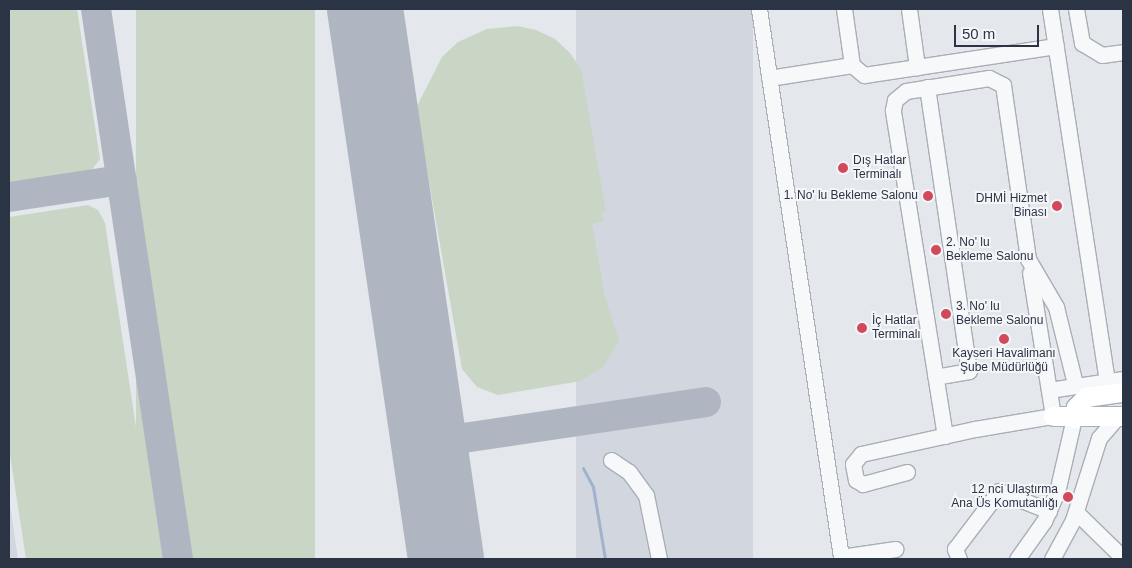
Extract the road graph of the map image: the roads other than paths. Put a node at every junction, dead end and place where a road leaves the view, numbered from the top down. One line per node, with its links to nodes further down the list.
1 (759, 9): 10 (lane)
2 (844, 9): 8 (lane)
3 (909, 9): 9 (lane)
4 (1050, 9): 6 (lane)
5 (1076, 9): 7 (lane)
6 (1056, 46): 9 (lane); 15 (lane)
7 (1123, 52)
8 (852, 65): 9 (lane); 10 (lane)
9 (917, 67)
10 (769, 78): 27 (lane)
11 (927, 87): 12 (lane); 13 (lane); 13 (lane)
12 (1028, 259): 16 (lane); 17 (lane)
13 (936, 377): 22 (lane)
14 (1123, 379): 15 (lane)
15 (1107, 380): 16 (lane)
16 (1075, 384): 17 (lane)
17 (1049, 390): 19 (lane)
18 (1123, 392): 21 (main road)
19 (1053, 416): 21 (main road); 22 (lane)
20 (1120, 417): 21 (main road); 26 (lane)
21 (1074, 418): 25 (lane)
22 (945, 436): 24 (lane)
23 (611, 460): 29 (lane)
24 (907, 472)
25 (1049, 511): 30 (lane); 31 (lane)
26 (1076, 512): 28 (lane); 32 (lane)
27 (895, 549)
28 (1123, 558)
29 (659, 559)
30 (958, 559)
31 (1017, 559)
32 (1052, 559)

